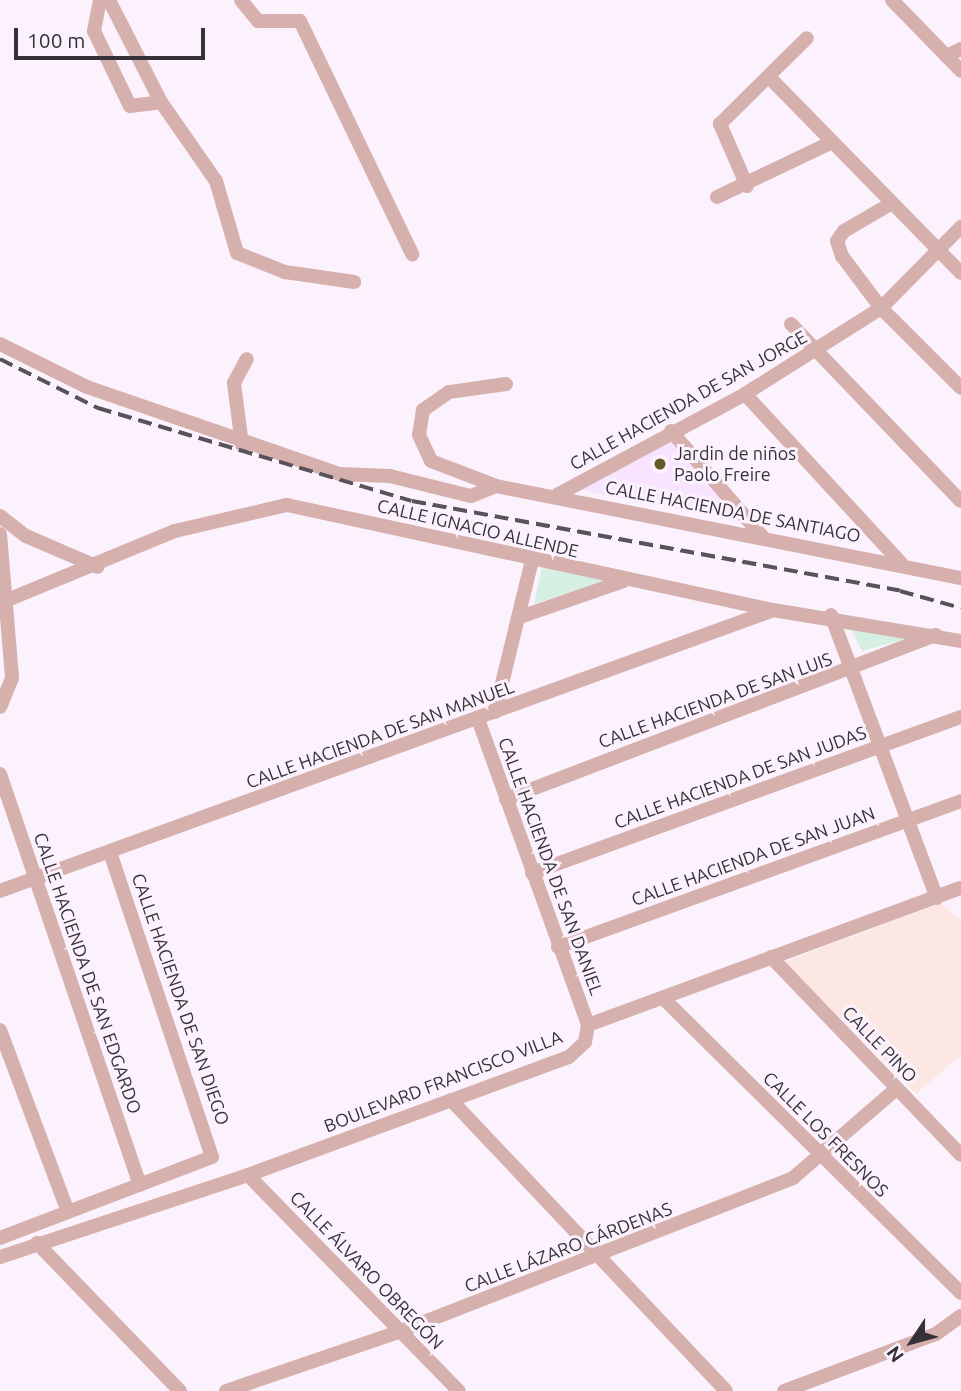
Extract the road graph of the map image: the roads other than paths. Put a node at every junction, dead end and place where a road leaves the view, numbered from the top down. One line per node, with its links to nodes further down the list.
1 (100, 0): 10 (street)
2 (109, 0): 10 (street)
3 (240, 0): 16 (street)
4 (892, 0): 7 (street)
5 (807, 38): 9 (street)
6 (961, 49): 7 (street)
7 (946, 56): 8 (street)
8 (961, 71)
9 (769, 77): 11 (street); 12 (street)
10 (161, 102): 19 (street)
11 (830, 143): 12 (street); 14 (street)
12 (747, 186): 13 (street)
13 (717, 197)
14 (892, 203): 17 (street); 20 (street)
15 (961, 227): 17 (street, CALLE HACIENDA DE SAN JORGE)
16 (412, 254)
17 (941, 254): 18 (street); 20 (street, CALLE HACIENDA DE SAN JORGE)
18 (961, 273)
19 (354, 282)
20 (881, 308): 23 (street, CALLE HACIENDA DE SAN JORGE); 26 (street)
21 (791, 324): 23 (street)
22 (0, 344): 29 (street)
23 (815, 352): 27 (street, CALLE HACIENDA DE SAN JORGE); 32 (street)
24 (247, 359): 29 (street)
25 (506, 384): 30 (street)
26 (961, 388)
27 (744, 394): 28 (street, CALLE HACIENDA DE SAN JORGE); 37 (street)
28 (671, 431): 31 (street, CALLE HACIENDA DE SAN JORGE); 35 (street)
29 (242, 445): 30 (street)
30 (496, 486): 31 (street, CALLE HACIENDA DE SANTIAGO)
31 (557, 495): 35 (street, CALLE HACIENDA DE SANTIAGO)
32 (961, 501)
33 (0, 516): 38 (street)
34 (0, 534): 41 (street)
35 (762, 537): 37 (street, CALLE HACIENDA DE SANTIAGO)
36 (531, 560): 38 (street, CALLE IGNACIO ALLENDE); 40 (street, CALLE IGNACIO ALLENDE); 44 (street)
37 (902, 564): 39 (street, CALLE HACIENDA DE SANTIAGO)
38 (98, 567): 41 (street, CALLE IGNACIO ALLENDE)
39 (961, 578)
40 (627, 581): 42 (street, CALLE IGNACIO ALLENDE); 44 (street)
41 (5, 603): 48 (street)
42 (773, 610): 43 (street, CALLE IGNACIO ALLENDE); 49 (street, CALLE HACIENDA DE SAN MANUEL)
43 (831, 615): 45 (street, CALLE IGNACIO ALLENDE); 47 (street)
44 (520, 617): 49 (street)
45 (937, 635): 46 (street, CALLE IGNACIO ALLENDE); 47 (street, CALLE HACIENDA DE SAN LUIS)
46 (961, 641)
47 (851, 671): 52 (street); 54 (street, CALLE HACIENDA DE SAN LUIS)
48 (0, 707)
49 (495, 712): 51 (street, CALLE HACIENDA DE SAN MANUEL)
50 (961, 717): 52 (street, CALLE HACIENDA DE SAN JUDAS)
51 (478, 719): 54 (street, CALLE HACIENDA DE SAN DANIEL); 57 (street, CALLE HACIENDA DE SAN MANUEL)
52 (881, 746): 56 (street); 58 (street, CALLE HACIENDA DE SAN JUDAS)
53 (0, 774): 59 (street, CALLE HACIENDA DE SAN EDGARDO)
54 (506, 799): 58 (street, CALLE HACIENDA DE SAN DANIEL)
55 (961, 801): 56 (street, CALLE HACIENDA DE SAN JUAN)
56 (910, 820): 62 (street); 63 (street, CALLE HACIENDA DE SAN JUAN)
57 (111, 855): 59 (street, CALLE HACIENDA DE SAN MANUEL); 73 (street, CALLE HACIENDA DE SAN DIEGO)
58 (532, 873): 63 (street, CALLE HACIENDA DE SAN DANIEL)
59 (36, 879): 61 (street, CALLE HACIENDA DE SAN MANUEL); 73 (street, CALLE HACIENDA DE SAN EDGARDO)
60 (961, 888): 62 (street)
61 (0, 891)
62 (937, 898): 64 (street)
63 (558, 947): 66 (street, CALLE HACIENDA DE SAN DANIEL)
64 (771, 957): 65 (street); 68 (street, CALLE PINO)
65 (666, 1001): 66 (street); 70 (street, CALLE LOS FRESNOS)
66 (588, 1026): 69 (street, BOULEVARD FRANCISCO VILLA)
67 (0, 1030): 74 (street)
68 (896, 1089): 70 (street, CALLE LÁZARO CÁRDENAS); 71 (street, CALLE PINO)
69 (451, 1100): 72 (street, BOULEVARD FRANCISCO VILLA); 77 (street)
70 (817, 1153): 77 (street, CALLE LÁZARO CÁRDENAS); 79 (street, CALLE LOS FRESNOS)
71 (961, 1155)
72 (248, 1175): 76 (street, BOULEVARD FRANCISCO VILLA); 81 (street, CALLE ÁLVARO OBREGÓN)
73 (140, 1185): 74 (street)
74 (68, 1212): 75 (street)
75 (0, 1238)
76 (37, 1243): 78 (street, BOULEVARD FRANCISCO VILLA); 82 (street)
77 (599, 1256): 81 (street, CALLE LÁZARO CÁRDENAS); 85 (street)
78 (0, 1257)
79 (961, 1293)
80 (961, 1316): 86 (street)
81 (401, 1331): 83 (street, CALLE LÁZARO CÁRDENAS); 84 (street, CALLE ÁLVARO OBREGÓN)
82 (180, 1391)
83 (226, 1391)
84 (459, 1391)
85 (726, 1391)
86 (784, 1391)

